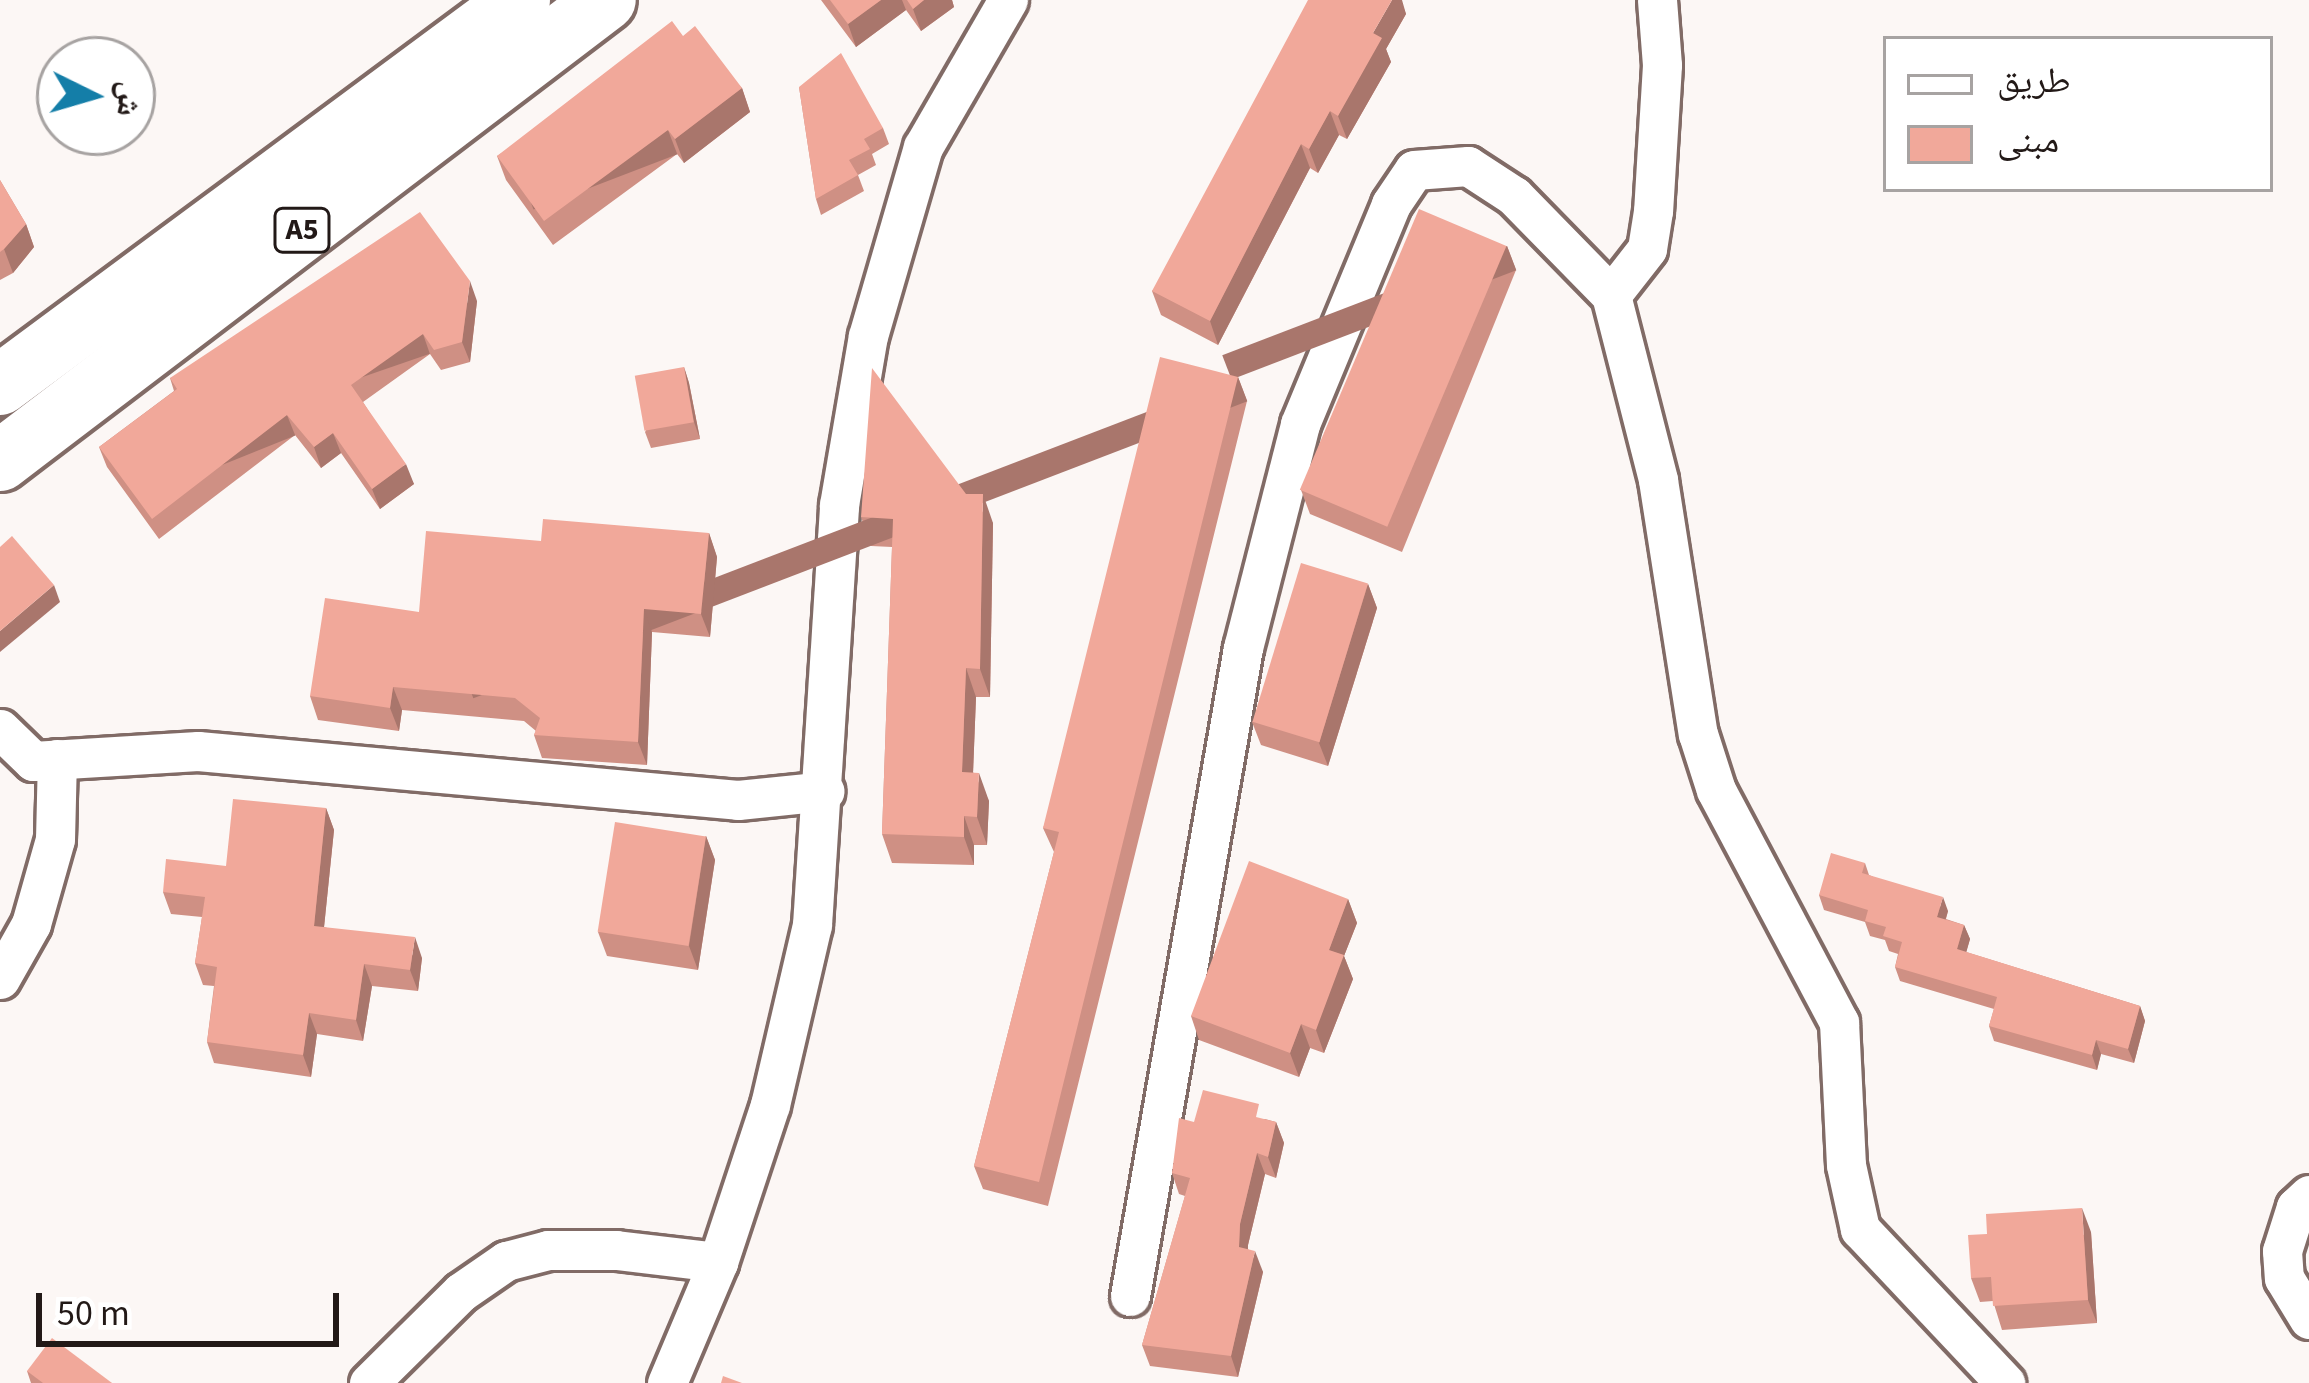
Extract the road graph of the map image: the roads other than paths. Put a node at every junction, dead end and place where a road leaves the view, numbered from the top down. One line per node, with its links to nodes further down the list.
1 (520, 0): 6 (highway, A5)
2 (606, 0): 7 (highway, A5)
3 (1008, 0): 10 (street)
4 (1657, 0): 5 (street)
5 (1611, 295): 14 (street); 18 (street)
6 (0, 385)
7 (0, 461)
8 (0, 729): 9 (street)
9 (57, 759): 10 (street); 11 (street)
10 (825, 791): 13 (street)
11 (0, 979)
12 (2309, 1195): 15 (street)
13 (718, 1262): 16 (street); 17 (street)
14 (1130, 1295)
15 (2309, 1318)
16 (369, 1383)
17 (667, 1383)
18 (2006, 1383)

